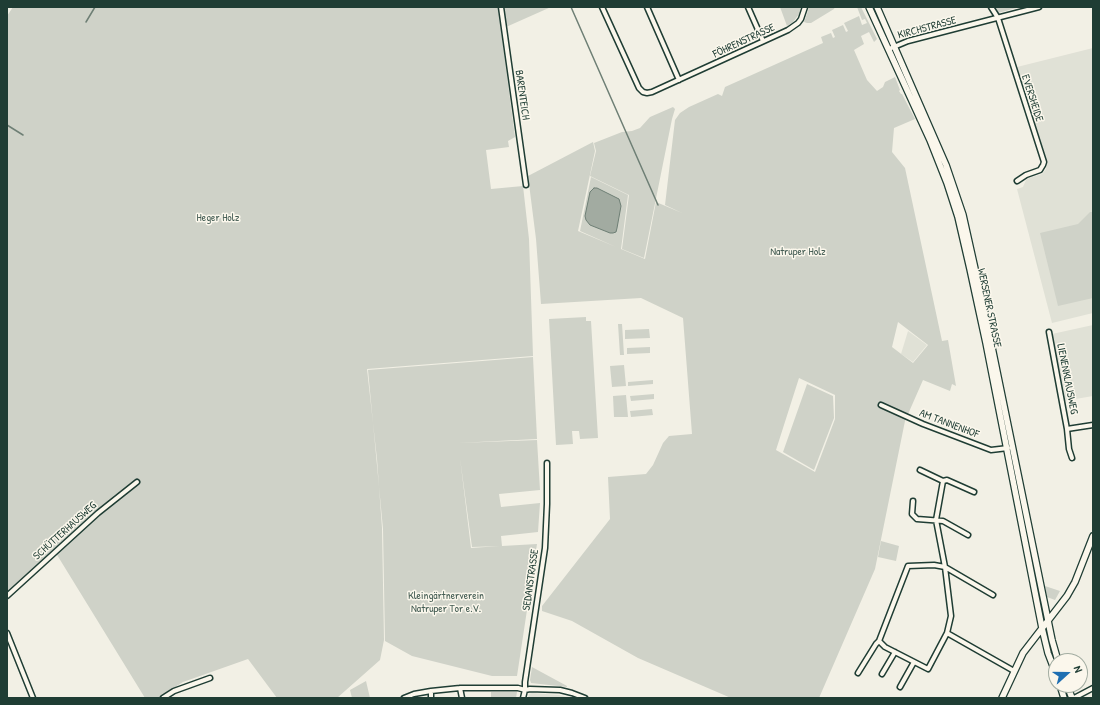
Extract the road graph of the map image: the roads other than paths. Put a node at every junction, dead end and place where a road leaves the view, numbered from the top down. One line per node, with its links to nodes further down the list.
1 (501, 7): 16 (street, BARENTEICH)
2 (602, 7): 14 (street, FÖHRENSTRASSE)
3 (647, 7): 14 (street)
4 (748, 7): 11 (street)
5 (805, 7): 11 (street, FÖHRENSTRASSE)
6 (869, 7): 13 (main road, WERSENER STRASSE)
7 (878, 7): 12 (main road, WERSENER STRASSE)
8 (991, 7): 10 (street, EVERSHEIDE)
9 (1039, 7): 10 (street, KIRCHSTRASSE)
10 (998, 18): 12 (street, KIRCHSTRASSE); 15 (street, EVERSHEIDE)
11 (763, 41): 14 (street, FÖHRENSTRASSE)
12 (895, 46): 13 (street, KIRCHSTRASSE); 21 (main road, WERSENER STRASSE)
13 (889, 49): 21 (main road, WERSENER STRASSE)
14 (680, 80)
15 (1017, 182)
16 (526, 185)
17 (1049, 332): 20 (street, LIENENKLAUSWEG)
18 (881, 405): 21 (street, AM TANNENHOF)
19 (1093, 425): 20 (street)
20 (1068, 429): 22 (street, LIENENKLAUSWEG)
21 (1010, 447): 35 (main road, WERSENER STRASSE); 36 (main road, WERSENER STRASSE)
22 (1072, 458)
23 (547, 463): 52 (street, SEDANSTRASSE)
24 (920, 470): 25 (street)
25 (943, 481): 27 (street); 29 (street)
26 (137, 482): 34 (street, SCHÜTTERHAUSWEG)
27 (974, 492)
28 (913, 501): 29 (street)
29 (936, 520): 30 (street); 32 (street)
30 (968, 535)
31 (1093, 536): 35 (main road)
32 (945, 567): 33 (street); 38 (street); 39 (street)
33 (993, 595)
34 (7, 596)
35 (1048, 621): 36 (main road); 43 (main road, WERSENER STRASSE)
36 (1042, 628): 42 (main road, WERSENER STRASSE); 45 (main road)
37 (7, 633): 40 (street)
38 (947, 634): 44 (street); 45 (street)
39 (879, 641): 41 (street); 46 (street)
40 (9, 645): 54 (street)
41 (895, 652): 44 (street); 47 (street)
42 (1048, 653)
43 (1056, 653)
44 (914, 662): 49 (street)
45 (1014, 671): 61 (main road)
46 (858, 674)
47 (882, 674)
48 (210, 678): 55 (street)
49 (900, 687)
50 (460, 688): 52 (street); 53 (street); 58 (street)
51 (1093, 688): 62 (street)
52 (525, 690): 59 (street, SEDANSTRASSE); 60 (street)
53 (431, 691): 56 (street); 57 (street)
54 (34, 698)
55 (163, 698)
56 (404, 698)
57 (431, 698)
58 (462, 698)
59 (522, 698)
60 (585, 698)
61 (1002, 698)
62 (1073, 698)

